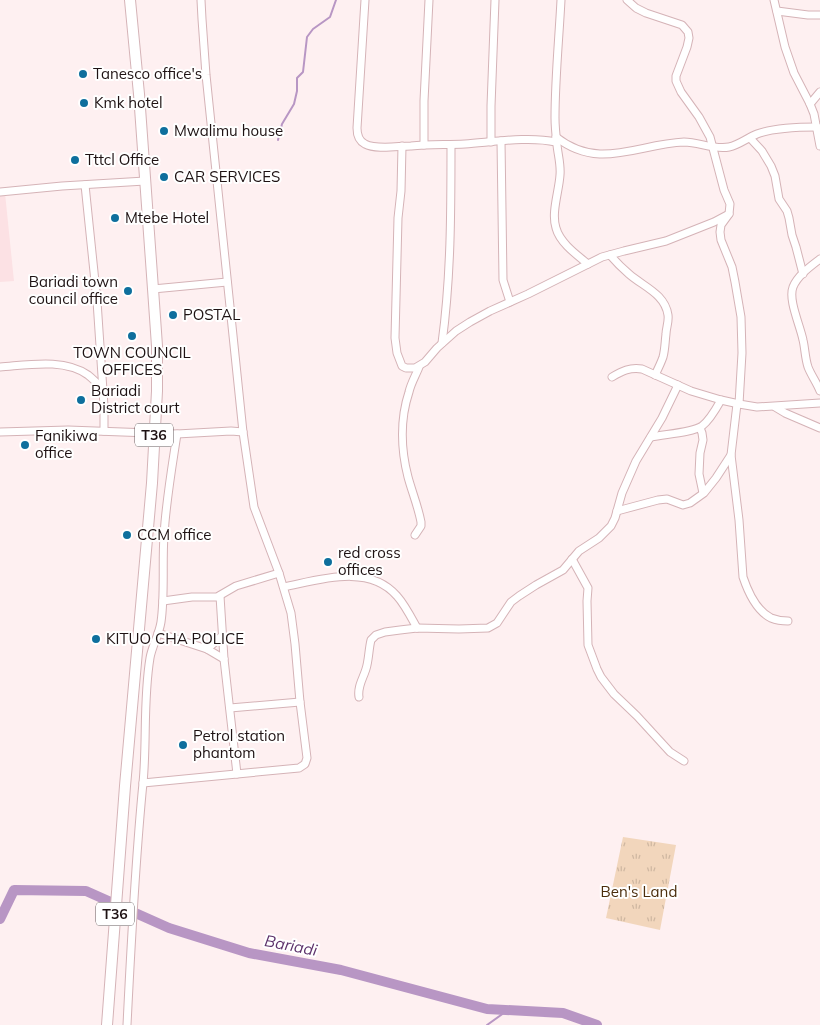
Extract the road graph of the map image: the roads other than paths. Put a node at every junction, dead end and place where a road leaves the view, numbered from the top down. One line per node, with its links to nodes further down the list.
1 (130, 0): 23 (highway, T36)
2 (201, 0): 31 (street)
3 (365, 0): 20 (street)
4 (429, 0): 18 (street)
5 (496, 0): 17 (street)
6 (561, 0): 15 (street)
7 (627, 0): 22 (street)
8 (774, 0): 9 (street)
9 (777, 12): 10 (street); 12 (street)
10 (820, 15)
11 (820, 92): 12 (street)
12 (810, 104): 13 (street)
13 (817, 127): 14 (street); 21 (street)
14 (750, 138): 22 (street); 30 (street)
15 (556, 140): 16 (street); 22 (street); 29 (street)
16 (501, 141): 17 (street); 33 (street)
17 (491, 142): 19 (street)
18 (424, 145): 19 (street); 20 (street)
19 (451, 145): 34 (street)
20 (402, 146): 35 (street)
21 (820, 146)
22 (713, 147): 26 (street)
23 (145, 181): 24 (street); 32 (highway, T36)
24 (85, 185): 25 (street); 40 (street)
25 (0, 192)
26 (729, 214): 27 (street); 44 (street)
27 (610, 255): 29 (street); 37 (street)
28 (820, 258): 30 (street)
29 (588, 264): 33 (street)
30 (803, 274): 41 (street)
31 (228, 282): 32 (street); 50 (street)
32 (154, 289): 51 (highway, T36)
33 (510, 302): 34 (street)
34 (442, 343): 35 (street)
35 (419, 367): 57 (street)
36 (0, 368): 40 (street)
37 (655, 375): 38 (street); 39 (street)
38 (612, 377)
39 (678, 385): 42 (street); 53 (street)
40 (102, 389): 48 (street)
41 (820, 391)
42 (721, 400): 44 (street); 46 (street)
43 (820, 403): 45 (street)
44 (738, 404): 45 (street); 54 (street)
45 (775, 406): 47 (street)
46 (700, 428): 53 (street); 55 (street)
47 (820, 428)
48 (104, 431): 49 (street); 51 (street)
49 (0, 432)
50 (243, 432): 52 (street); 59 (street)
51 (154, 433): 52 (street); 75 (highway, T36)
52 (177, 434): 62 (street)
53 (651, 437): 56 (street)
54 (732, 455): 55 (street); 63 (street)
55 (703, 493): 56 (street)
56 (617, 511): 58 (street)
57 (415, 535)
58 (572, 558): 64 (street); 72 (street)
59 (279, 572): 60 (street); 61 (street)
60 (284, 588): 64 (street); 70 (street)
61 (220, 596): 62 (street); 66 (street)
62 (163, 601): 65 (street)
63 (788, 621)
64 (417, 628): 69 (street)
65 (158, 633): 67 (street); 74 (street)
66 (222, 636): 67 (street); 68 (street)
67 (207, 649): 68 (street)
68 (224, 659): 71 (street)
69 (359, 697)
70 (300, 702): 71 (street); 73 (street)
71 (230, 708): 73 (street)
72 (684, 761)
73 (237, 774): 74 (street)
74 (143, 783): 76 (street)
75 (107, 1025)
76 (127, 1025)

